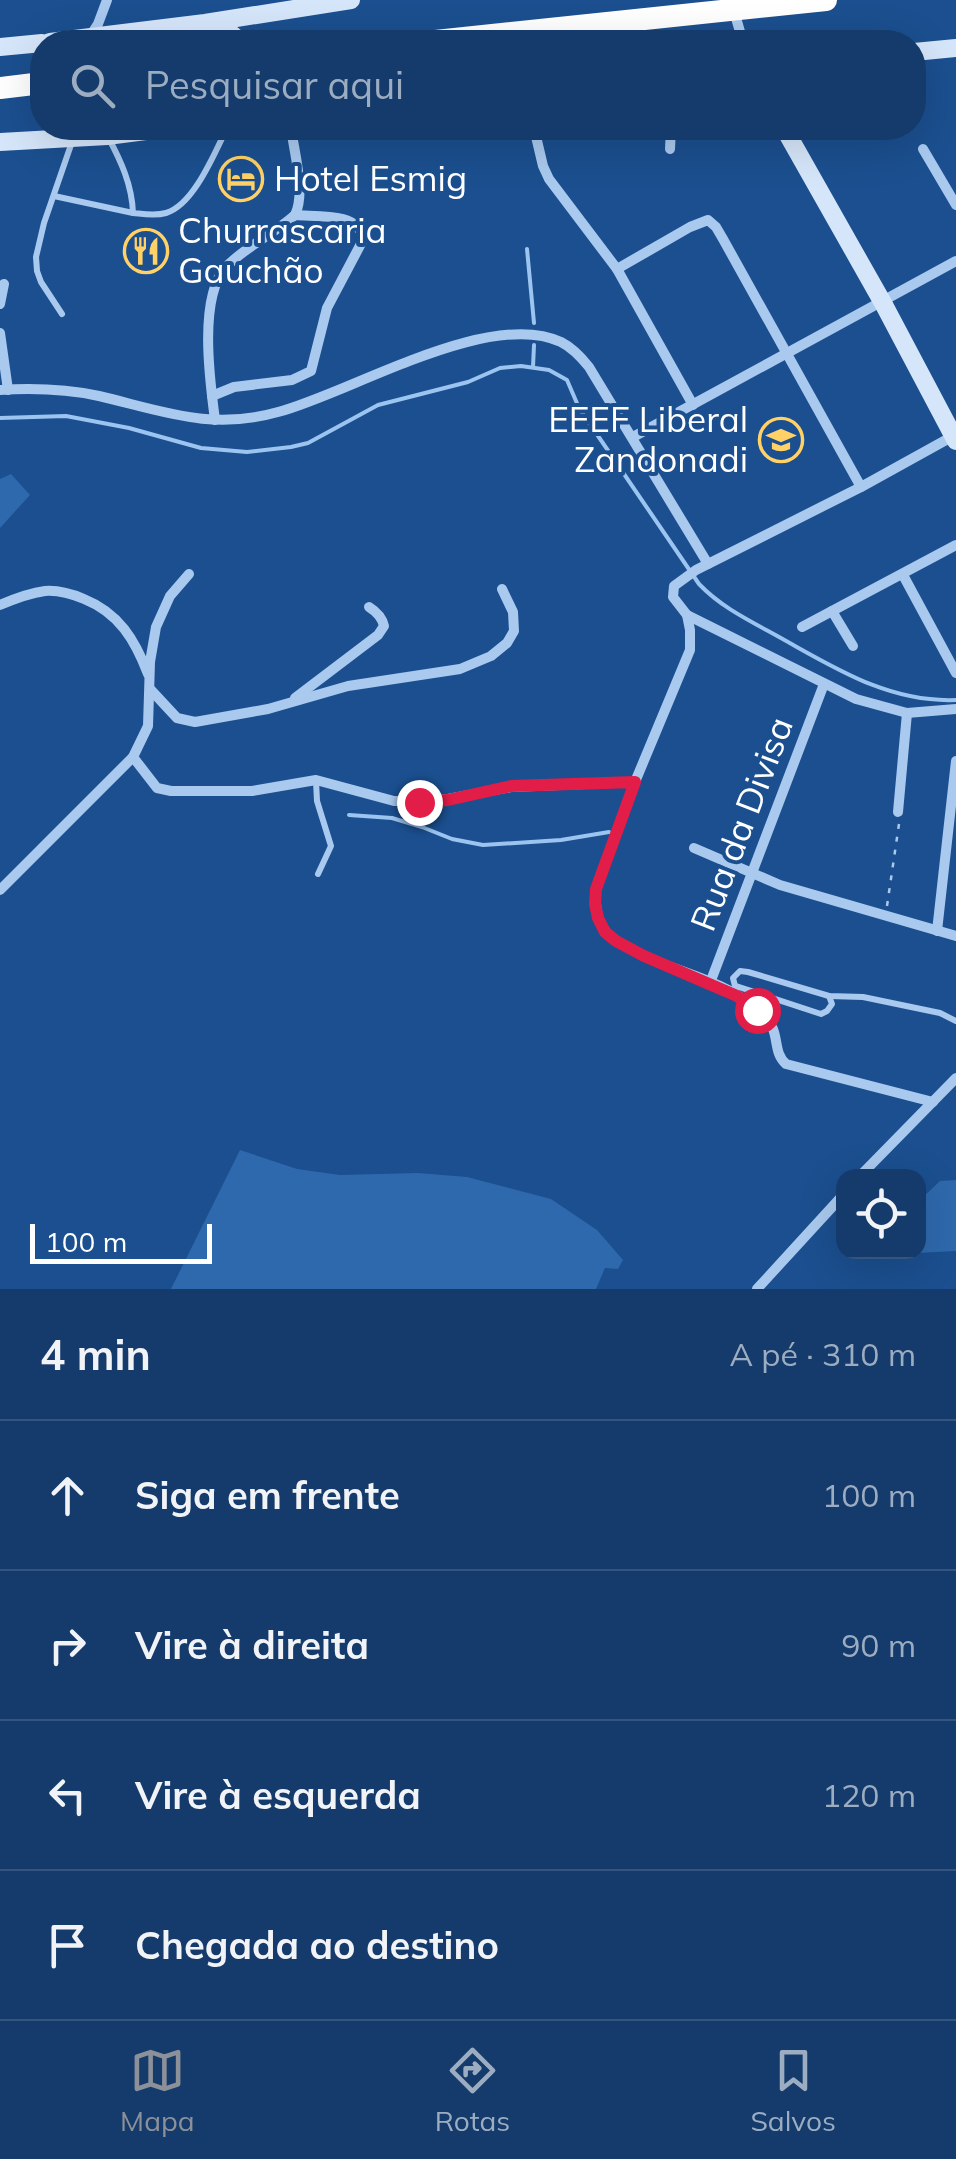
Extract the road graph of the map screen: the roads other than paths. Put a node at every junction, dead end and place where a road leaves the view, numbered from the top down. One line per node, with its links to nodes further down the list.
1 (107, 0): 7 (street)
2 (351, 0): 4 (street)
3 (826, 0): 5 (highway)
4 (311, 2): 6 (street)
5 (734, 10): 10 (highway); 11 (street)
6 (205, 22): 8 (street); 9 (street)
7 (94, 30)
8 (153, 30)
9 (227, 30)
10 (542, 30)
11 (740, 30)
12 (30, 44): 14 (street)
13 (951, 45): 15 (street)
14 (0, 47)
15 (926, 50)
16 (30, 84): 17 (highway)
17 (0, 88)
18 (36, 140): 26 (street)
19 (72, 140): 29 (lane)
20 (109, 140): 31 (lane)
21 (221, 140): 31 (lane)
22 (293, 140): 32 (street)
23 (537, 140): 34 (street)
24 (670, 140): 28 (street)
25 (791, 140): 36 (street)
26 (0, 142)
27 (923, 148): 30 (street)
28 (670, 149)
29 (54, 196): 31 (lane); 38 (lane)
30 (956, 204)
31 (133, 213)
32 (295, 215): 42 (street); 42 (street)
33 (956, 262): 36 (street)
34 (617, 270): 40 (street); 43 (street)
35 (4, 284): 37 (street)
36 (883, 303): 40 (street); 46 (street)
37 (0, 304)
38 (62, 314)
39 (0, 333): 41 (street)
40 (786, 354): 43 (street); 47 (street)
41 (4, 390): 44 (street)
42 (212, 396): 44 (street)
43 (693, 404): 45 (street)
44 (215, 420): 45 (street)
45 (634, 437): 49 (street)
46 (955, 437): 47 (street)
47 (861, 487): 49 (street)
48 (956, 545): 51 (street)
49 (708, 564): 56 (street)
50 (189, 574): 60 (street)
51 (903, 574): 55 (street); 59 (street)
52 (502, 589): 62 (street)
53 (0, 605): 60 (street)
54 (369, 608): 62 (street)
55 (832, 610): 57 (street); 58 (street)
56 (688, 615): 61 (street); 68 (street)
57 (802, 627)
58 (853, 646)
59 (956, 672)
60 (150, 684): 62 (street); 65 (street)
61 (824, 684): 64 (street); 72 (street, Rua da Divisa)
62 (286, 704)
63 (956, 710): 64 (street)
64 (907, 712): 69 (street)
65 (132, 757): 67 (street); 73 (street)
66 (956, 762): 74 (street)
67 (316, 780): 68 (street); 71 (lane)
68 (635, 782): 76 (street)
69 (899, 818)
70 (694, 848): 72 (street)
71 (318, 874)
72 (752, 874): 74 (street); 76 (street, Rua da Divisa)
73 (0, 890)
74 (936, 932): 75 (street)
75 (956, 936)
76 (710, 983): 77 (street)
77 (736, 991): 78 (lane); 78 (lane); 81 (street)
78 (829, 996): 79 (lane)
79 (956, 1021)
80 (956, 1078): 81 (street)
81 (933, 1102): 82 (street)
82 (867, 1169)
83 (836, 1203): 84 (street)
84 (758, 1289)

